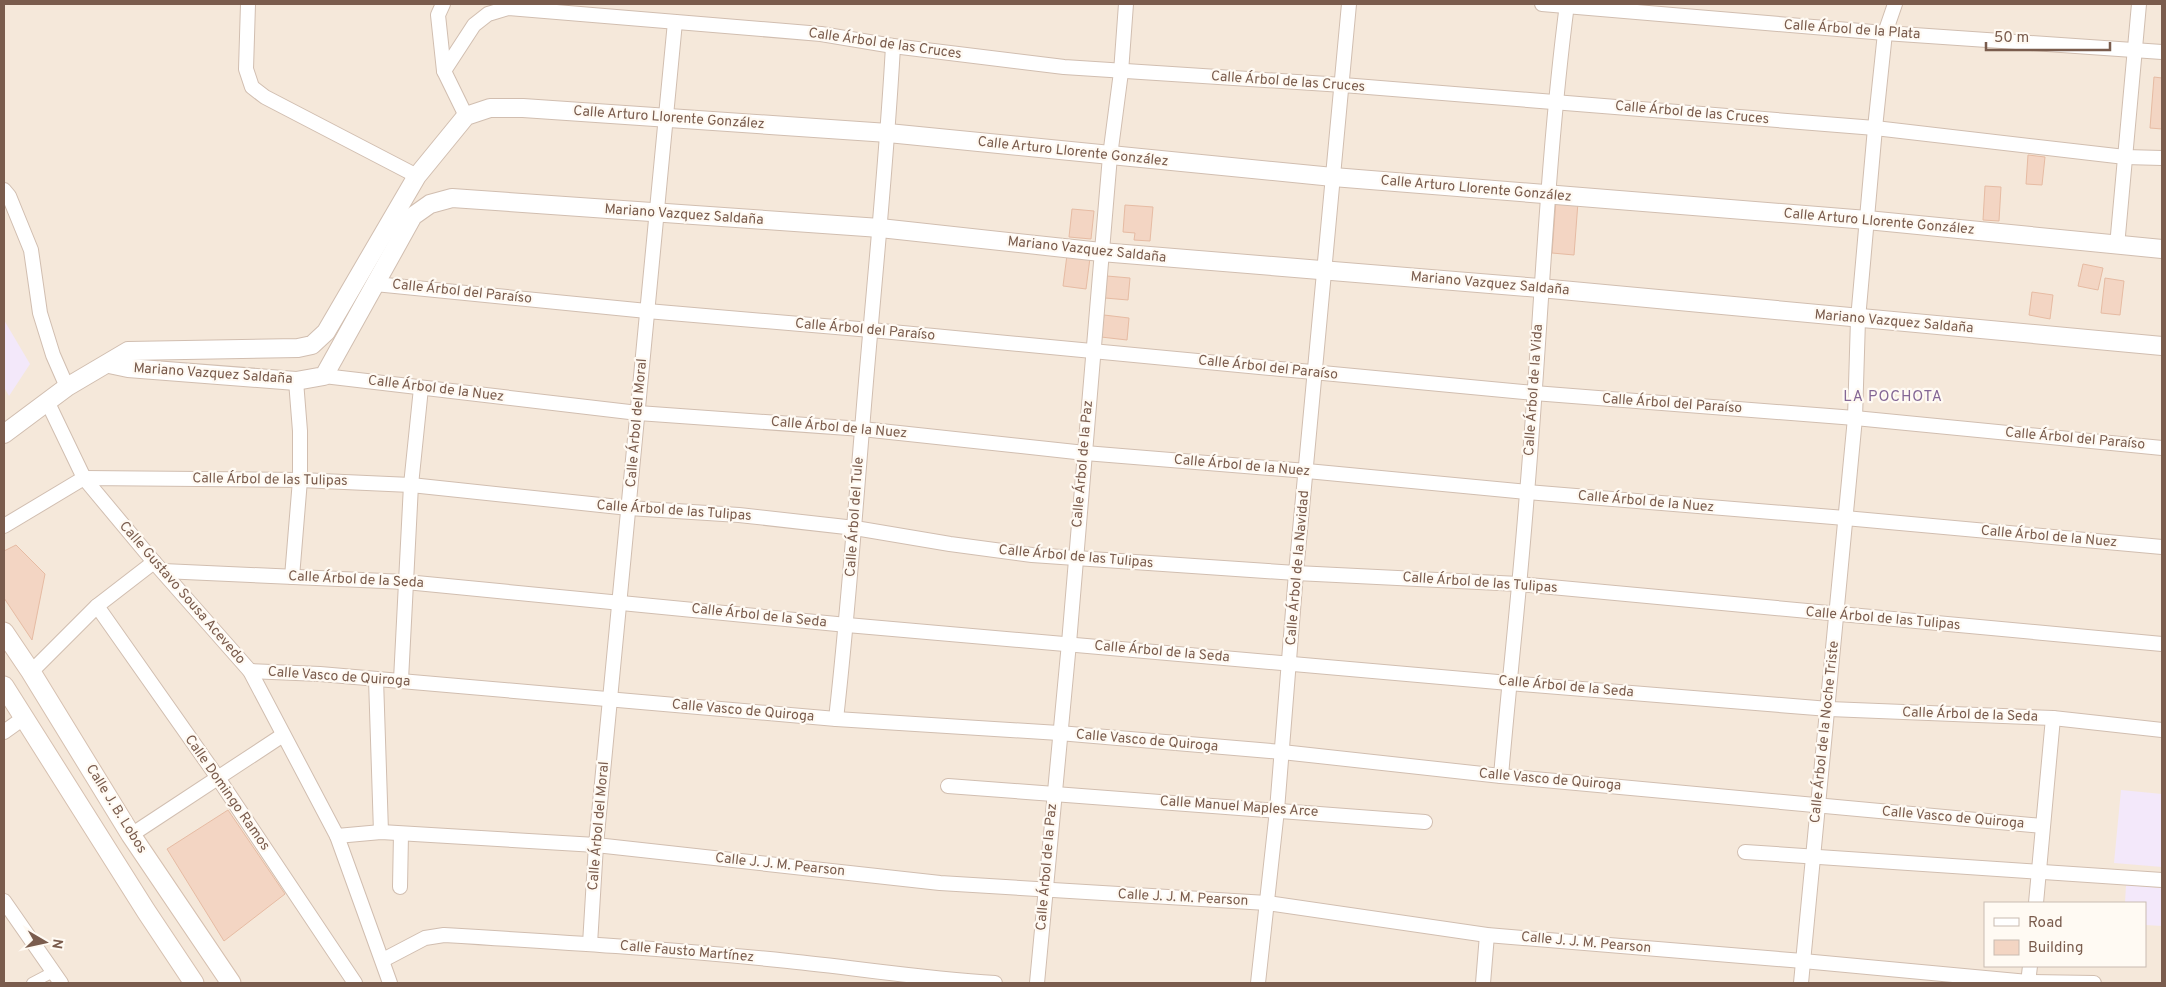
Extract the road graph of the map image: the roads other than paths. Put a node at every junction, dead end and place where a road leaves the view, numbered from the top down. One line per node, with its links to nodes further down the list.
1 (248, 4): 25 (street)
2 (1126, 4): 15 (street, Calle Árbol de la Paz)
3 (1349, 4): 16 (street, Calle Árbol de la Navidad)
4 (1542, 4): 7 (street, Calle Árbol de la Plata)
5 (1895, 4): 10 (street, Calle Árbol de la Noche Triste)
6 (2138, 4): 12 (street)
7 (1567, 5): 10 (street, Calle Árbol de la Plata); 17 (street, Calle Árbol de la Vida)
8 (440, 10): 14 (street)
9 (675, 22): 11 (street, Calle Árbol de las Cruces); 14 (street, Calle Árbol de las Cruces); 19 (street, Calle Árbol del Moral)
10 (1885, 33): 12 (street, Calle Árbol de la Plata); 20 (street, Calle Árbol de la Noche Triste)
11 (894, 46): 15 (street, Calle Árbol de las Cruces); 21 (street, Calle Árbol del Tule)
12 (2134, 49): 13 (street, Calle Árbol de la Plata); 23 (street)
13 (2162, 52)
14 (444, 71): 18 (street)
15 (1121, 72): 16 (street, Calle Árbol de las Cruces); 22 (street, Calle Árbol de la Paz)
16 (1343, 85): 17 (street, Calle Árbol de las Cruces); 26 (street, Calle Árbol de la Navidad)
17 (1556, 102): 20 (street, Calle Árbol de las Cruces); 28 (street, Calle Árbol de la Vida)
18 (466, 116): 19 (street, Calle Arturo Llorente González); 25 (street)
19 (666, 118): 21 (street, Calle Arturo Llorente González); 29 (street, Calle Árbol del Moral)
20 (1874, 128): 23 (street, Calle Árbol de las Cruces); 30 (street, Calle Árbol de la Noche Triste)
21 (888, 133): 22 (street, Calle Arturo Llorente González); 31 (street, Calle Árbol del Tule)
22 (1110, 156): 26 (street, Calle Arturo Llorente González); 34 (street, Calle Árbol de la Paz)
23 (2125, 157): 24 (street, Calle Árbol de las Cruces); 32 (street)
24 (2162, 158)
25 (417, 176): 43 (street)
26 (1333, 177): 28 (street, Calle Arturo Llorente González); 35 (street, Calle Árbol de la Navidad)
27 (4, 190): 47 (street)
28 (1548, 194): 30 (street, Calle Arturo Llorente González); 37 (street, Calle Árbol de la Vida)
29 (657, 214): 31 (street, Mariano Vazquez Saldaña); 36 (street, Mariano Vazquez Saldaña); 38 (street, Calle Árbol del Moral)
30 (1867, 220): 32 (street, Calle Arturo Llorente González); 39 (street, Calle Árbol de la Noche Triste)
31 (880, 228): 34 (street, Mariano Vazquez Saldaña); 40 (street, Calle Árbol del Tule)
32 (2117, 246): 33 (street, Calle Arturo Llorente González)
33 (2162, 249)
34 (1101, 252): 35 (street, Mariano Vazquez Saldaña); 42 (street, Calle Árbol de la Paz)
35 (1323, 271): 37 (street, Mariano Vazquez Saldaña); 44 (street, Calle Árbol de la Navidad)
36 (375, 284): 38 (street, Calle Árbol del Paraíso); 45 (street, Mariano Vazquez Saldaña)
37 (1540, 288): 39 (street, Mariano Vazquez Saldaña); 49 (street, Calle Árbol de la Vida)
38 (647, 311): 40 (street, Calle Árbol del Paraíso); 51 (street, Calle Árbol del Moral)
39 (1858, 319): 41 (street, Mariano Vazquez Saldaña); 52 (street, Calle Árbol de la Noche Triste)
40 (871, 330): 42 (street, Calle Árbol del Paraíso); 53 (street, Calle Árbol del Tule)
41 (2162, 346)
42 (1092, 350): 44 (street, Calle Árbol del Paraíso); 56 (street, Calle Árbol de la Paz)
43 (109, 364): 46 (street, Mariano Vazquez Saldaña); 47 (street)
44 (1315, 372): 49 (street, Calle Árbol del Paraíso); 57 (street, Calle Árbol de la Navidad)
45 (324, 376): 46 (street, Mariano Vazquez Saldaña); 48 (street, Calle Árbol de la Nuez)
46 (296, 380): 59 (street)
47 (67, 387): 50 (street)
48 (421, 388): 51 (street, Calle Árbol de la Nuez); 60 (street)
49 (1534, 393): 52 (street, Calle Árbol del Paraíso); 61 (street, Calle Árbol de la Vida)
50 (47, 401): 54 (street); 58 (street, Calle Gustavo Sousa Acevedo)
51 (638, 413): 53 (street, Calle Árbol de la Nuez); 62 (street, Calle Árbol del Moral)
52 (1855, 418): 55 (street, Calle Árbol del Paraíso); 63 (street, Calle Árbol de la Noche Triste)
53 (862, 429): 56 (street, Calle Árbol de la Nuez); 65 (street, Calle Árbol del Tule)
54 (4, 434)
55 (2162, 448)
56 (1085, 453): 57 (street, Calle Árbol de la Nuez); 67 (street, Calle Árbol de la Paz)
57 (1307, 471): 61 (street, Calle Árbol de la Nuez); 69 (street, Calle Árbol de la Navidad)
58 (84, 478): 59 (street, Calle Árbol de las Tulipas); 64 (street); 68 (street, Calle Gustavo Sousa Acevedo)
59 (300, 480): 60 (street, Calle Árbol de las Tulipas); 70 (street)
60 (411, 485): 62 (street, Calle Árbol de las Tulipas); 71 (street)
61 (1527, 492): 63 (street, Calle Árbol de la Nuez); 72 (street, Calle Árbol de la Vida)
62 (629, 508): 65 (street, Calle Árbol de las Tulipas); 73 (street, Calle Árbol del Moral)
63 (1845, 518): 66 (street, Calle Árbol de la Nuez); 75 (street, Calle Árbol de la Noche Triste)
64 (4, 526)
65 (855, 528): 67 (street, Calle Árbol de las Tulipas); 76 (street, Calle Árbol del Tule)
66 (2162, 547)
67 (1076, 558): 69 (street, Calle Árbol de las Tulipas); 78 (street, Calle Árbol de la Paz)
68 (158, 567): 70 (street, Calle Árbol de la Seda); 74 (street); 81 (street, Calle Gustavo Sousa Acevedo)
69 (1296, 573): 72 (street, Calle Árbol de las Tulipas); 80 (street, Calle Árbol de la Navidad)
70 (292, 577): 71 (street, Calle Árbol de la Seda)
71 (406, 582): 73 (street, Calle Árbol de la Seda); 84 (street)
72 (1519, 584): 75 (street, Calle Árbol de las Tulipas); 85 (street, Calle Árbol de la Vida)
73 (620, 602): 76 (street, Calle Árbol de la Seda); 87 (street, Calle Árbol del Moral)
74 (97, 606): 82 (street); 98 (street, Calle Domingo Ramos)
75 (1837, 614): 79 (street, Calle Árbol de las Tulipas); 88 (street, Calle Árbol de la Noche Triste)
76 (846, 625): 78 (street, Calle Árbol de la Seda); 91 (street, Calle Árbol del Tule)
77 (4, 632): 82 (main road, Calle J. B. Lobos)
78 (1069, 643): 80 (street, Calle Árbol de la Seda); 94 (street, Calle Árbol de la Paz)
79 (2162, 644)
80 (1289, 663): 85 (street, Calle Árbol de la Seda); 96 (street, Calle Árbol de la Navidad)
81 (250, 671): 83 (street, Calle Vasco de Quiroga); 95 (street, Calle Gustavo Sousa Acevedo)
82 (31, 672): 107 (main road, Calle J. B. Lobos)
83 (376, 679): 84 (street, Calle Vasco de Quiroga); 105 (street)
84 (400, 680): 87 (street, Calle Vasco de Quiroga)
85 (1509, 683): 88 (street, Calle Árbol de la Seda); 97 (street, Calle Árbol de la Vida)
86 (4, 686): 89 (main road, Calle J. B. Lobos)
87 (610, 700): 91 (street, Calle Vasco de Quiroga); 109 (street, Calle Árbol del Moral)
88 (1829, 709): 90 (street, Calle Árbol de la Seda); 101 (street, Calle Árbol de la Noche Triste)
89 (25, 717): 93 (street); 127 (main road, Calle J. B. Lobos)
90 (2053, 718): 92 (street, Calle Árbol de la Seda); 104 (street)
91 (836, 719): 94 (street, Calle Vasco de Quiroga)
92 (2162, 730)
93 (4, 732)
94 (1060, 733): 96 (street, Calle Vasco de Quiroga); 100 (street, Calle Árbol de la Paz)
95 (282, 735): 98 (street); 108 (street, Calle Gustavo Sousa Acevedo)
96 (1282, 752): 97 (street, Calle Vasco de Quiroga); 102 (street, Calle Árbol de la Navidad)
97 (1501, 776): 101 (street, Calle Vasco de Quiroga)
98 (218, 778): 107 (street); 129 (street, Calle Domingo Ramos)
99 (948, 786): 100 (street, Calle Manuel Maples Arce)
100 (1054, 794): 102 (street, Calle Manuel Maples Arce); 115 (street, Calle Árbol de la Paz)
101 (1818, 805): 104 (street, Calle Vasco de Quiroga); 111 (street, Calle Árbol de la Noche Triste)
102 (1277, 810): 103 (street, Calle Manuel Maples Arce); 118 (street, Calle Árbol de la Navidad)
103 (1425, 822)
104 (2042, 826): 112 (street)
105 (381, 832): 106 (street, Calle J. J. M. Pearson); 108 (street, Calle J. J. M. Pearson)
106 (401, 834): 109 (street, Calle J. J. M. Pearson); 114 (street)
107 (131, 835): 128 (main road, Calle J. B. Lobos)
108 (337, 836): 121 (street, Calle Gustavo Sousa Acevedo)
109 (596, 845): 115 (street, Calle J. J. M. Pearson); 120 (street, Calle Árbol del Moral)
110 (1745, 852): 111 (street)
111 (1813, 857): 112 (street); 122 (street, Calle Árbol de la Noche Triste)
112 (2039, 870): 113 (street); 117 (street)
113 (2162, 880)
114 (400, 887)
115 (1045, 890): 118 (street, Calle J. J. M. Pearson); 132 (street, Calle Árbol de la Paz)
116 (4, 900): 124 (street)
117 (2036, 902)
118 (1267, 903): 119 (street, Calle J. J. M. Pearson); 133 (street, Calle Árbol de la Navidad)
119 (1487, 935): 122 (street, Calle J. J. M. Pearson); 134 (street)
120 (590, 944): 121 (street, Calle Fausto Martínez); 131 (street, Calle Fausto Martínez)
121 (383, 960): 130 (street, Calle Gustavo Sousa Acevedo)
122 (1804, 961): 125 (street, Calle J. J. M. Pearson); 135 (street, Calle Árbol de la Noche Triste)
123 (2030, 967): 125 (street)
124 (57, 978): 126 (street)
125 (2028, 982): 136 (street, Calle J. J. M. Pearson)
126 (32, 983)
127 (194, 983)
128 (231, 983)
129 (355, 983)
130 (390, 983)
131 (995, 983)
132 (1037, 983)
133 (1258, 983)
134 (1483, 983)
135 (1801, 983)
136 (2094, 983)

